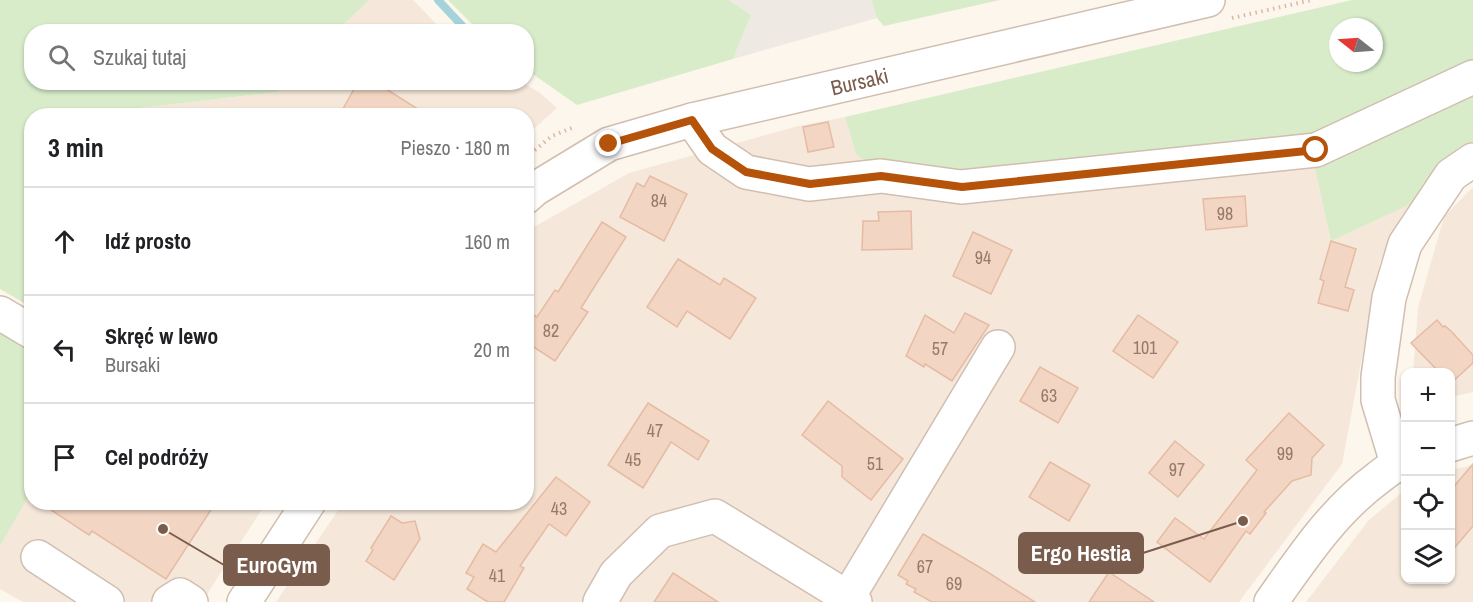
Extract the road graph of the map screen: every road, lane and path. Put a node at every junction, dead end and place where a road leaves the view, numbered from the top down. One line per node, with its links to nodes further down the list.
1 (1208, 0): 3 (street, Bursaki)
2 (1473, 77): 3 (street)
3 (692, 120): 5 (street, Bursaki)
4 (1473, 159): 11 (street)
5 (534, 191)
6 (0, 313): 7 (street)
7 (24, 327)
8 (998, 347): 14 (street)
9 (1473, 438): 10 (street)
10 (1455, 443)
11 (1401, 462): 20 (street)
12 (303, 510): 18 (street)
13 (38, 557): 15 (street)
14 (849, 600): 19 (street)
15 (107, 602)
16 (169, 602): 17 (street)
17 (191, 602)
18 (244, 602)
19 (600, 602)
20 (1271, 602)

